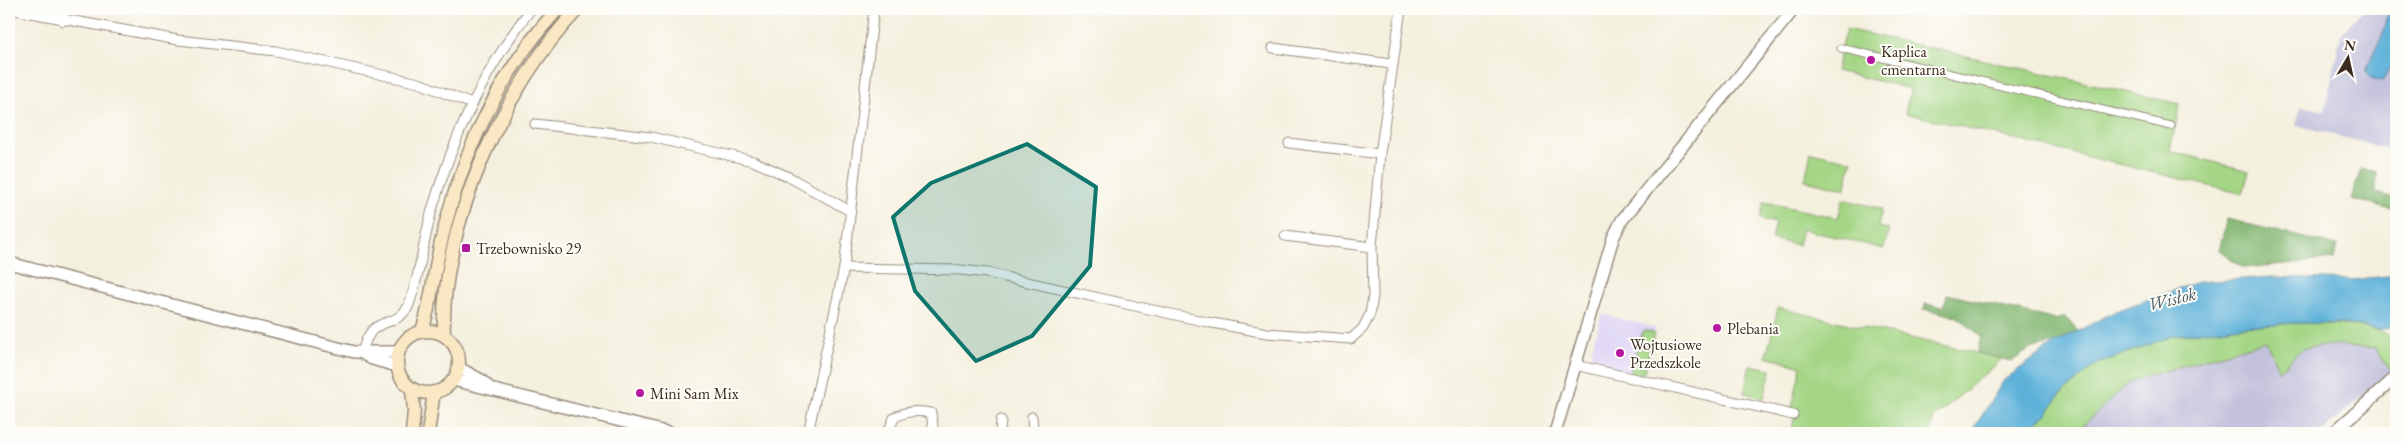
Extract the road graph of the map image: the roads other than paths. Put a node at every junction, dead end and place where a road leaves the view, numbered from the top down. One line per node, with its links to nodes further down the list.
1 (9, 9): 9 (street)
2 (64, 9): 9 (street)
3 (531, 9): 13 (street)
4 (558, 9): 23 (main road)
5 (578, 9): 24 (main road)
6 (874, 9): 18 (street)
7 (1401, 9): 12 (street)
8 (1794, 9): 27 (street)
9 (63, 21): 13 (street)
10 (1272, 48): 12 (street)
11 (1841, 48): 15 (street)
12 (1392, 64): 17 (street)
13 (472, 104): 26 (street)
14 (534, 124): 18 (street)
15 (2171, 126)
16 (1289, 144): 17 (street)
17 (1380, 154): 20 (street)
18 (850, 210): 22 (street)
19 (1285, 236): 20 (street)
20 (1372, 247): 22 (street)
21 (9, 263): 26 (street)
22 (844, 268): 39 (street)
23 (422, 331): 24 (main road); 25 (main road)
24 (444, 335): 29 (main road)
25 (398, 352): 26 (street); 28 (main road)
26 (362, 353): 28 (street)
27 (1575, 365): 33 (street); 44 (street)
28 (397, 366): 31 (main road)
29 (456, 374): 32 (main road); 38 (street)
30 (2396, 377): 45 (street)
31 (412, 389): 32 (main road); 36 (main road)
32 (434, 392): 37 (main road)
33 (1793, 415)
34 (1032, 417): 43 (street)
35 (1001, 420): 42 (street)
36 (412, 433)
37 (428, 433)
38 (670, 433)
39 (808, 433)
40 (888, 433): 41 (street)
41 (934, 433)
42 (1000, 433)
43 (1033, 433)
44 (1555, 433)
45 (2334, 433)

